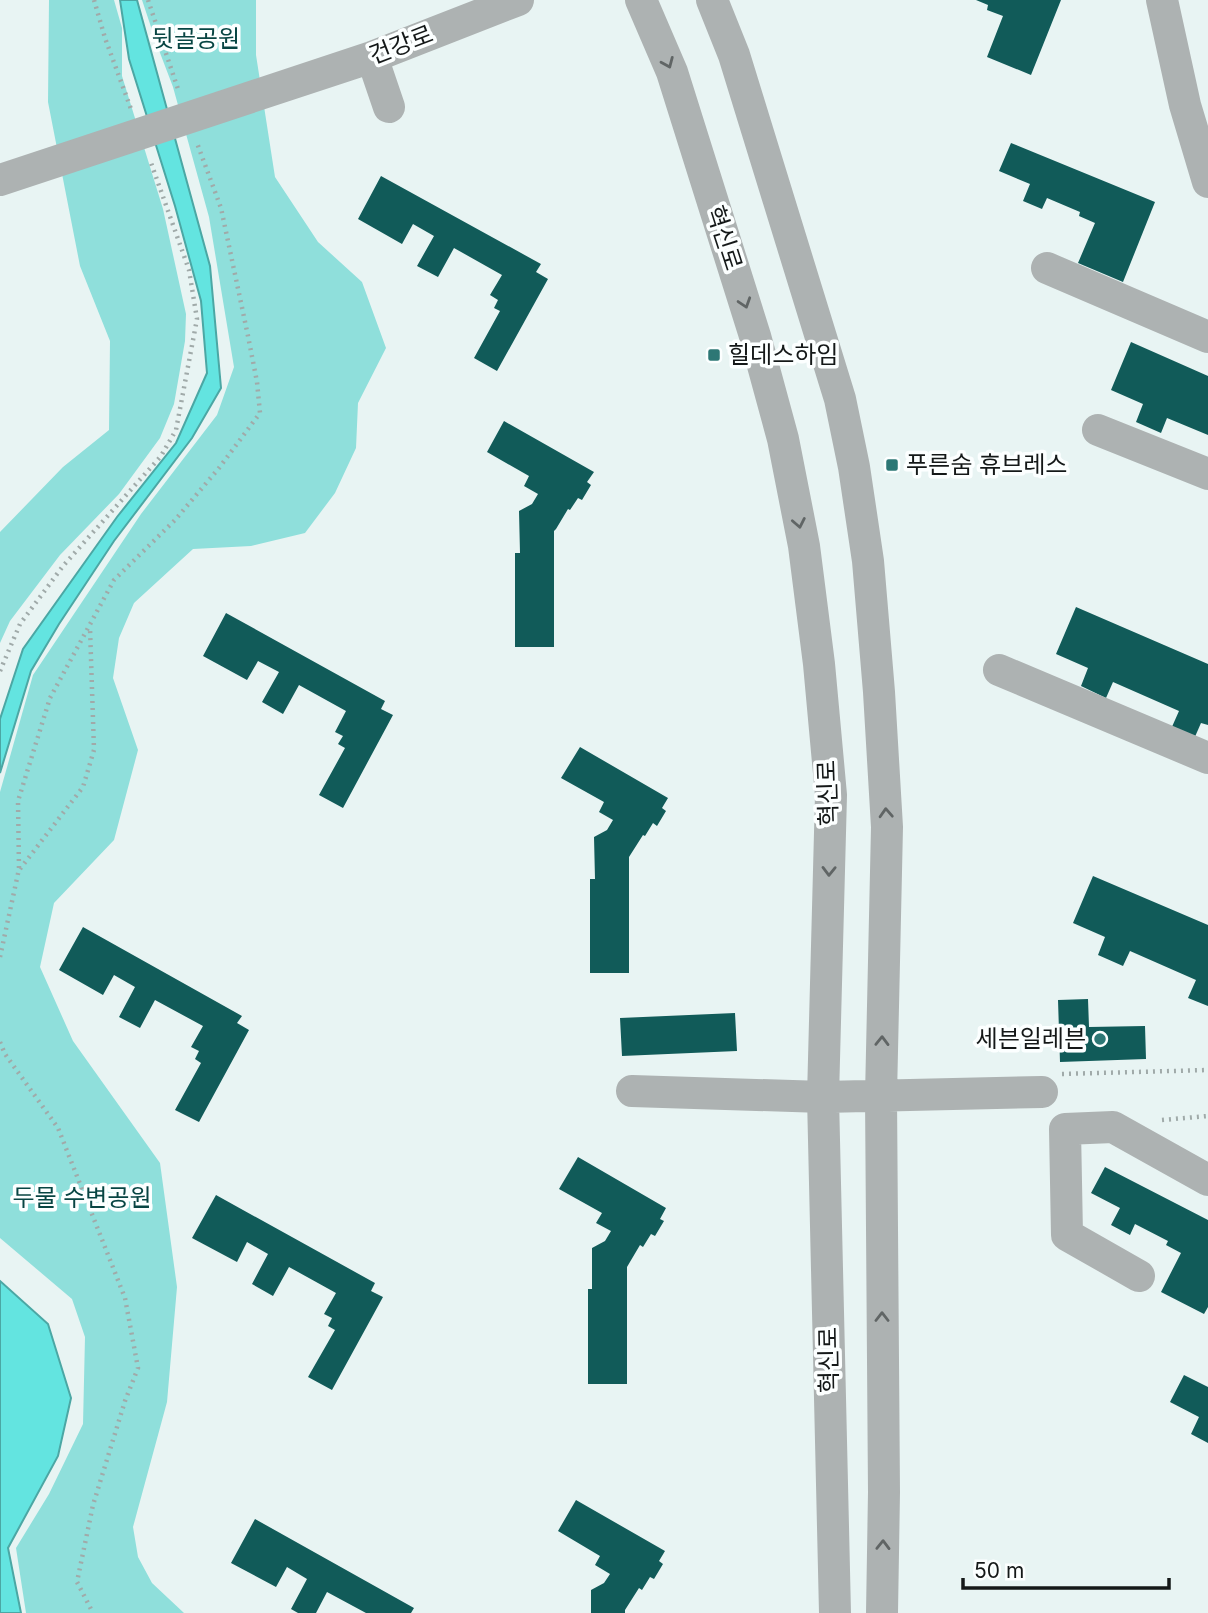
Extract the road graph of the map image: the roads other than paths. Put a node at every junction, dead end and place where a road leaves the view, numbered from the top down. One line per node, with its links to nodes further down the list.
1 (518, 0): 5 (street, 건강로)
2 (641, 0): 18 (street, 혁신로, one-way to 18)
3 (712, 0): 17 (street, one-way to 3)
4 (1162, 0): 8 (street)
5 (372, 57): 6 (street); 7 (street, 건강로)
6 (389, 107)
7 (0, 180)
8 (1208, 182)
9 (1046, 268): 10 (street)
10 (1208, 337)
11 (1098, 430): 12 (street)
12 (1208, 474)
13 (999, 670): 14 (street)
14 (1208, 758)
15 (1050, 1083): 17 (street)
16 (632, 1091): 18 (street)
17 (881, 1096): 18 (street); 22 (street, one-way to 17)
18 (823, 1097): 21 (street, 혁신로)
19 (1208, 1180): 20 (street)
20 (1139, 1276)
21 (835, 1613)
22 (882, 1613)

